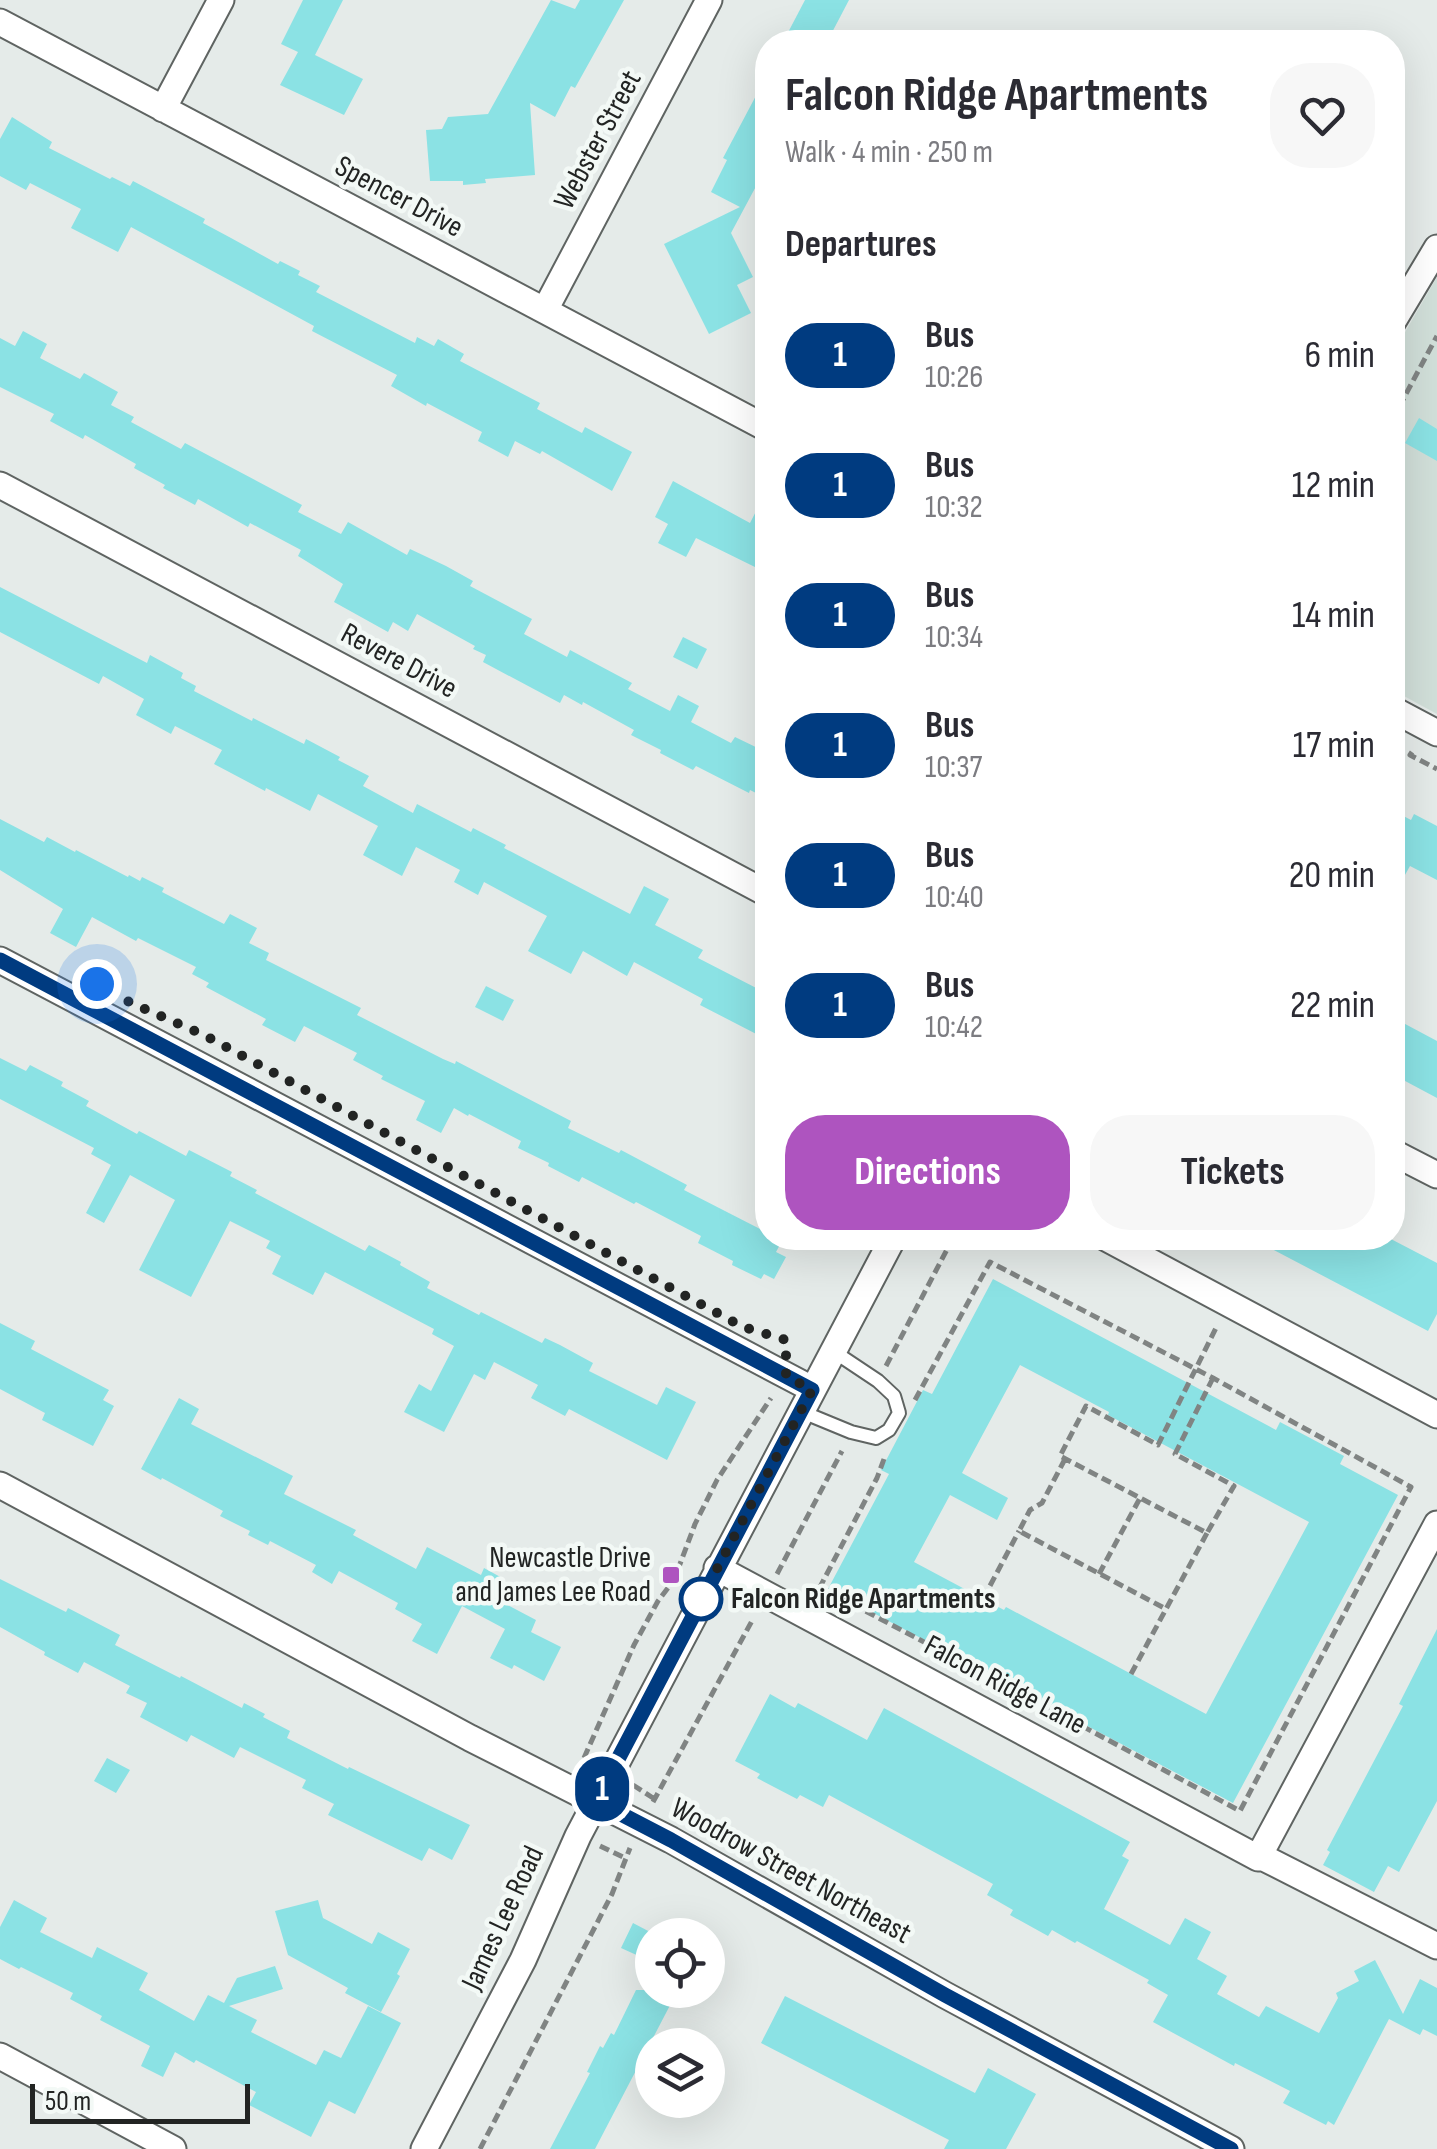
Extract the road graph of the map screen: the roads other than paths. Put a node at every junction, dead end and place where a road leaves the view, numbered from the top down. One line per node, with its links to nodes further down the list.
1 (221, 0): 4 (street)
2 (709, 0): 7 (street, Webster Street)
3 (0, 22): 4 (street, Spencer Drive)
4 (164, 110): 7 (street, Spencer Drive)
5 (1437, 248): 6 (street)
6 (1405, 301)
7 (545, 310): 8 (street, Spencer Drive)
8 (755, 422)
9 (0, 486): 12 (street, Revere Drive)
10 (1405, 716): 11 (street)
11 (1437, 733)
12 (755, 887)
13 (0, 960): 19 (street)
14 (1405, 1159): 15 (street)
15 (1437, 1175)
16 (887, 1250): 18 (street, James Lee Road)
17 (1129, 1250): 20 (street)
18 (832, 1351): 19 (street, James Lee Road); 19 (lane)
19 (806, 1400): 23 (street, James Lee Road)
20 (1437, 1415)
21 (0, 1485): 24 (street, Woodrow Street Northeast)
22 (1437, 1524): 25 (street)
23 (718, 1568): 24 (street, James Lee Road); 25 (street, Falcon Ridge Lane)
24 (596, 1801): 29 (street, James Lee Road); 30 (street, Woodrow Street Northeast)
25 (1260, 1856): 26 (street, Falcon Ridge Lane)
26 (1437, 1946)
27 (0, 2056): 28 (street)
28 (173, 2149)
29 (424, 2149)
30 (1231, 2149)

